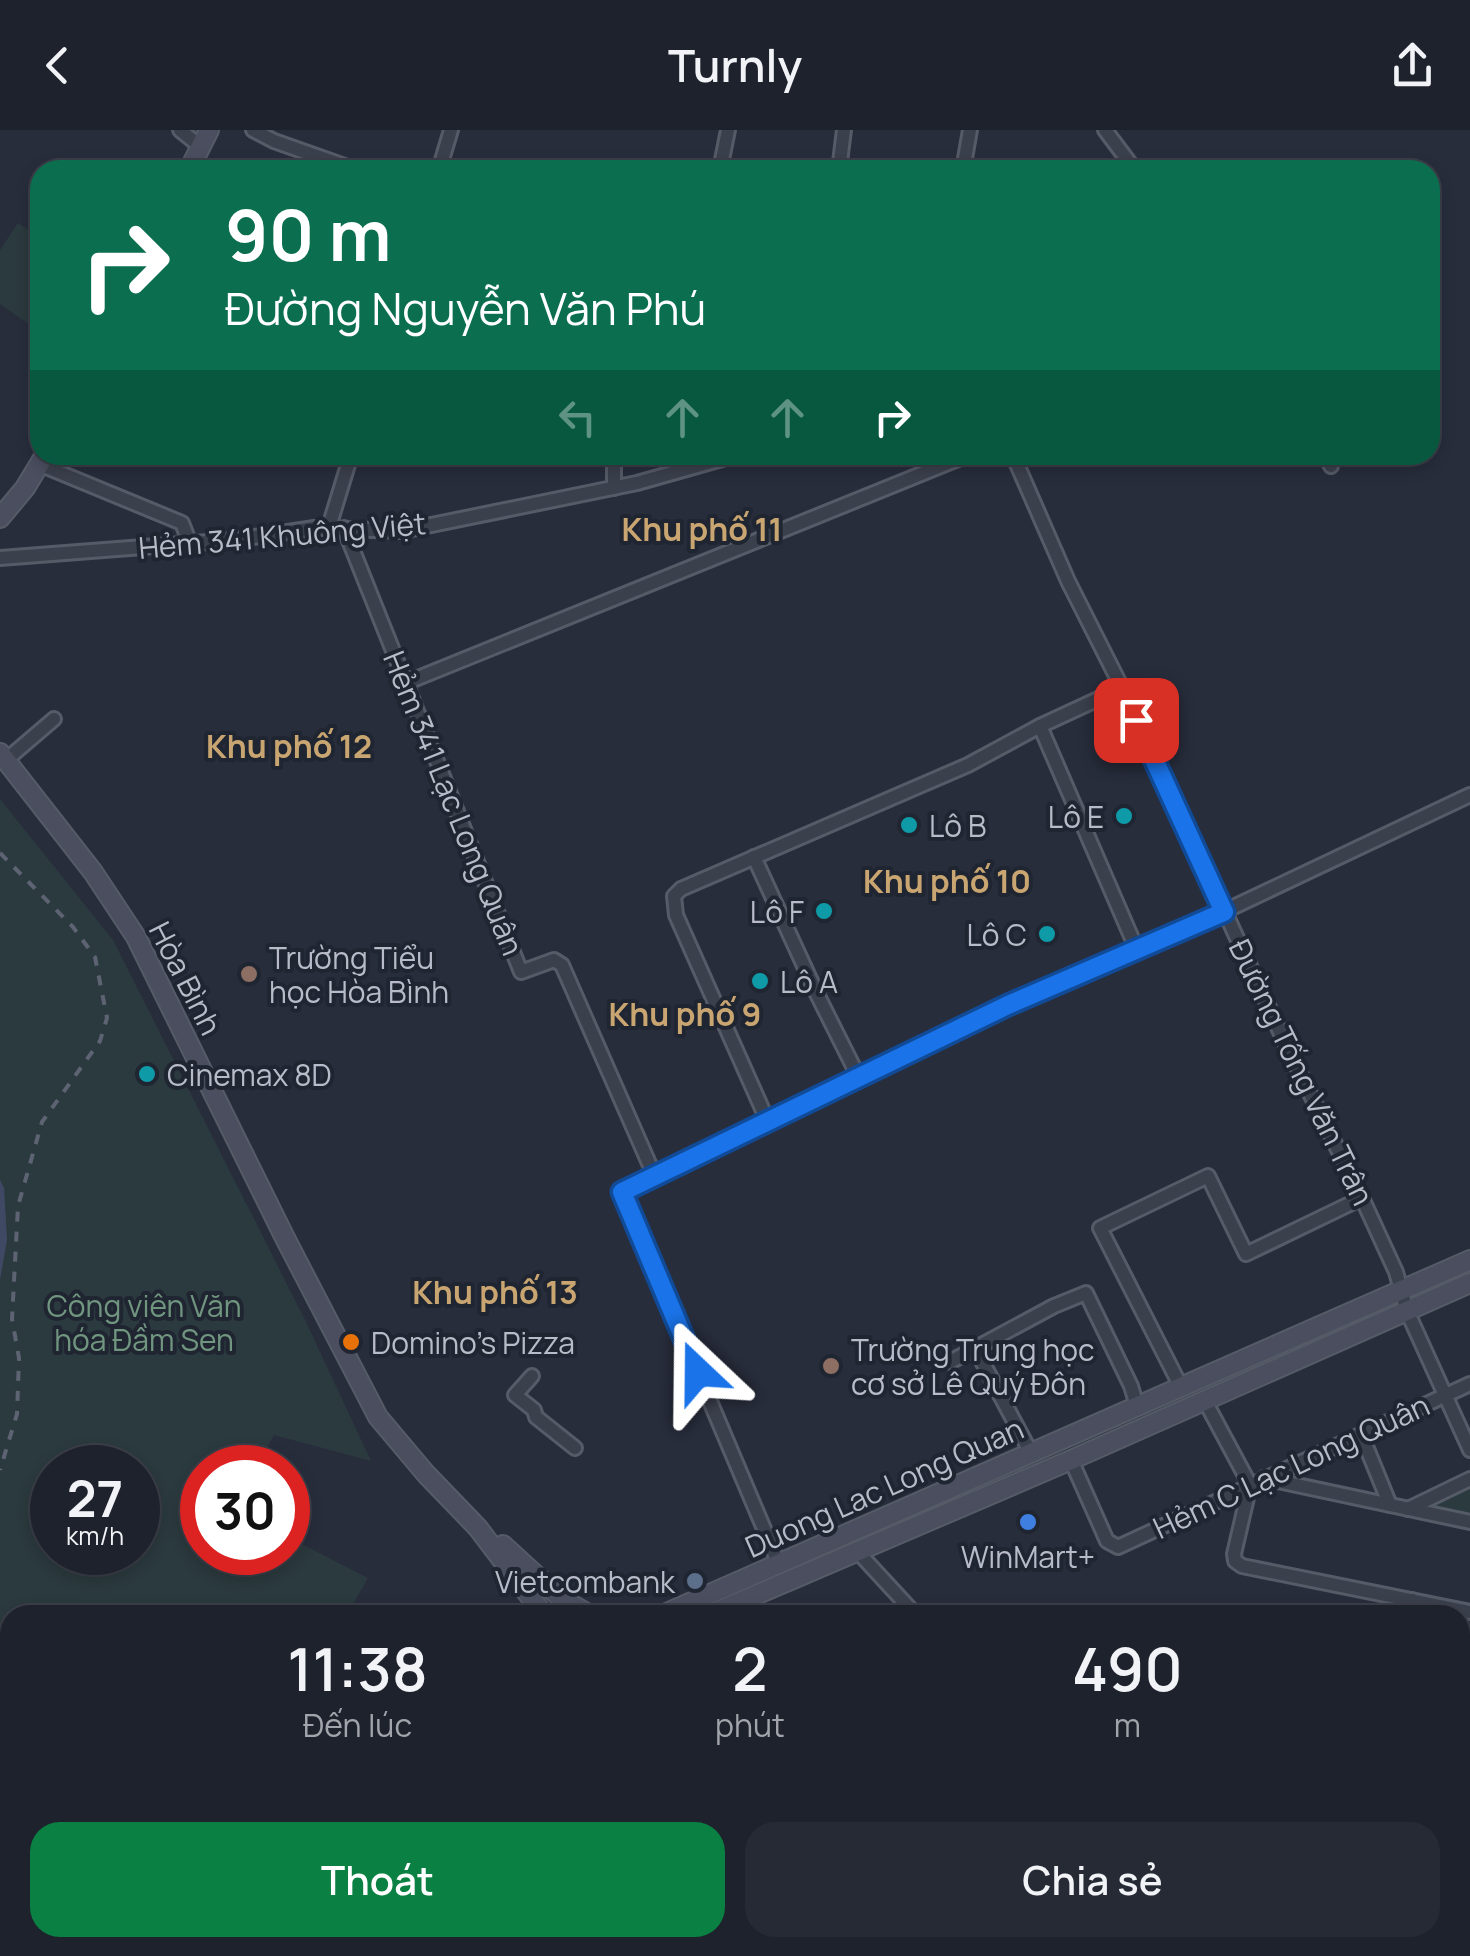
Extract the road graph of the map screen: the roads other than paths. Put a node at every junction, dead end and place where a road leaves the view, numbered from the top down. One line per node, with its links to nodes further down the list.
1 (180, 130): 8 (street)
2 (254, 130): 9 (street)
3 (451, 130): 10 (street)
4 (728, 130): 11 (street)
5 (844, 130): 12 (street)
6 (970, 130): 13 (street)
7 (1105, 130): 14 (street)
8 (205, 138)
9 (328, 160)
10 (442, 160)
11 (722, 160)
12 (840, 160)
13 (965, 160)
14 (1128, 160)
15 (39, 465): 23 (main road)
16 (53, 465): 26 (street)
17 (348, 465): 24 (street)
18 (614, 465): 22 (street)
19 (699, 465): 22 (street, Hẻm 341 Khuông Việt)
20 (943, 465): 28 (street)
21 (1016, 465): 29 (street, Đường Tống Văn Trân)
22 (614, 488): 25 (street, Hẻm 341 Khuông Việt)
23 (0, 518)
24 (329, 527): 25 (street, Hẻm 341 Khuông Việt); 26 (street, Hẻm 341 Khuông Việt)
25 (344, 528): 28 (street, Hẻm 341 Lạc Long Quân)
26 (189, 541): 27 (street, Hẻm 341 Khuông Việt)
27 (0, 558)
28 (408, 682): 39 (street, Hẻm 341 Lạc Long Quân)
29 (1122, 688): 31 (street); 35 (street, Đường Tống Văn Trân)
30 (54, 720): 32 (street)
31 (1040, 726): 34 (street); 36 (street)
32 (3, 756): 64 (main road, Hòa Bình)
33 (1470, 794): 35 (street)
34 (754, 857): 37 (street); 38 (street)
35 (1224, 912): 36 (street); 40 (street, Đường Tống Văn Trân)
36 (1137, 950): 37 (street)
37 (859, 1078): 38 (street)
38 (768, 1122): 39 (street)
39 (655, 1176): 66 (street)
40 (1362, 1198): 43 (street, Đường Tống Văn Trân); 49 (street)
41 (1470, 1260): 43 (main road, Duong Lac Long Quan)
42 (1470, 1283): 44 (main road, Duong Lac Long Quan)
43 (1402, 1290): 44 (street, Đường Tống Văn Trân); 49 (main road, Duong Lac Long Quan)
44 (1407, 1311): 50 (street, Đường Tống Văn Trân); 51 (main road, Duong Lac Long Quan)
45 (976, 1348): 46 (street); 52 (street); 56 (street)
46 (950, 1362)
47 (532, 1376): 54 (street)
48 (1470, 1384): 50 (street, Hẻm C Lạc Long Quân)
49 (1181, 1387): 52 (main road, Duong Lac Long Quan)
50 (1444, 1395): 53 (street, Hẻm C Lạc Long Quân); 55 (street, Đường Tống Văn Trân)
51 (1205, 1400): 57 (main road, Duong Lac Long Quan); 60 (street)
52 (1137, 1406): 56 (main road, Duong Lac Long Quan)
53 (1361, 1434): 58 (street, Hẻm C Lạc Long Quân); 61 (street)
54 (575, 1448)
55 (1470, 1450)
56 (1030, 1453): 66 (main road, Duong Lac Long Quan)
57 (1071, 1460): 60 (street, Hẻm C Lạc Long Quân); 65 (main road, Duong Lac Long Quan)
58 (1264, 1478): 60 (street, Hẻm C Lạc Long Quân); 61 (street)
59 (1470, 1479): 62 (street)
60 (1250, 1485): 67 (street)
61 (1390, 1505): 62 (street)
62 (1408, 1509): 63 (street)
63 (1470, 1522)
64 (478, 1528): 68 (main road); 69 (main road)
65 (857, 1552): 71 (main road, Duong Lac Long Quan); 72 (street)
66 (778, 1562): 70 (main road, Duong Lac Long Quan)
67 (1412, 1600): 73 (street); 74 (street)
68 (536, 1605)
69 (572, 1605)
70 (684, 1605)
71 (732, 1605)
72 (907, 1605)
73 (1405, 1605)
74 (1436, 1605)

